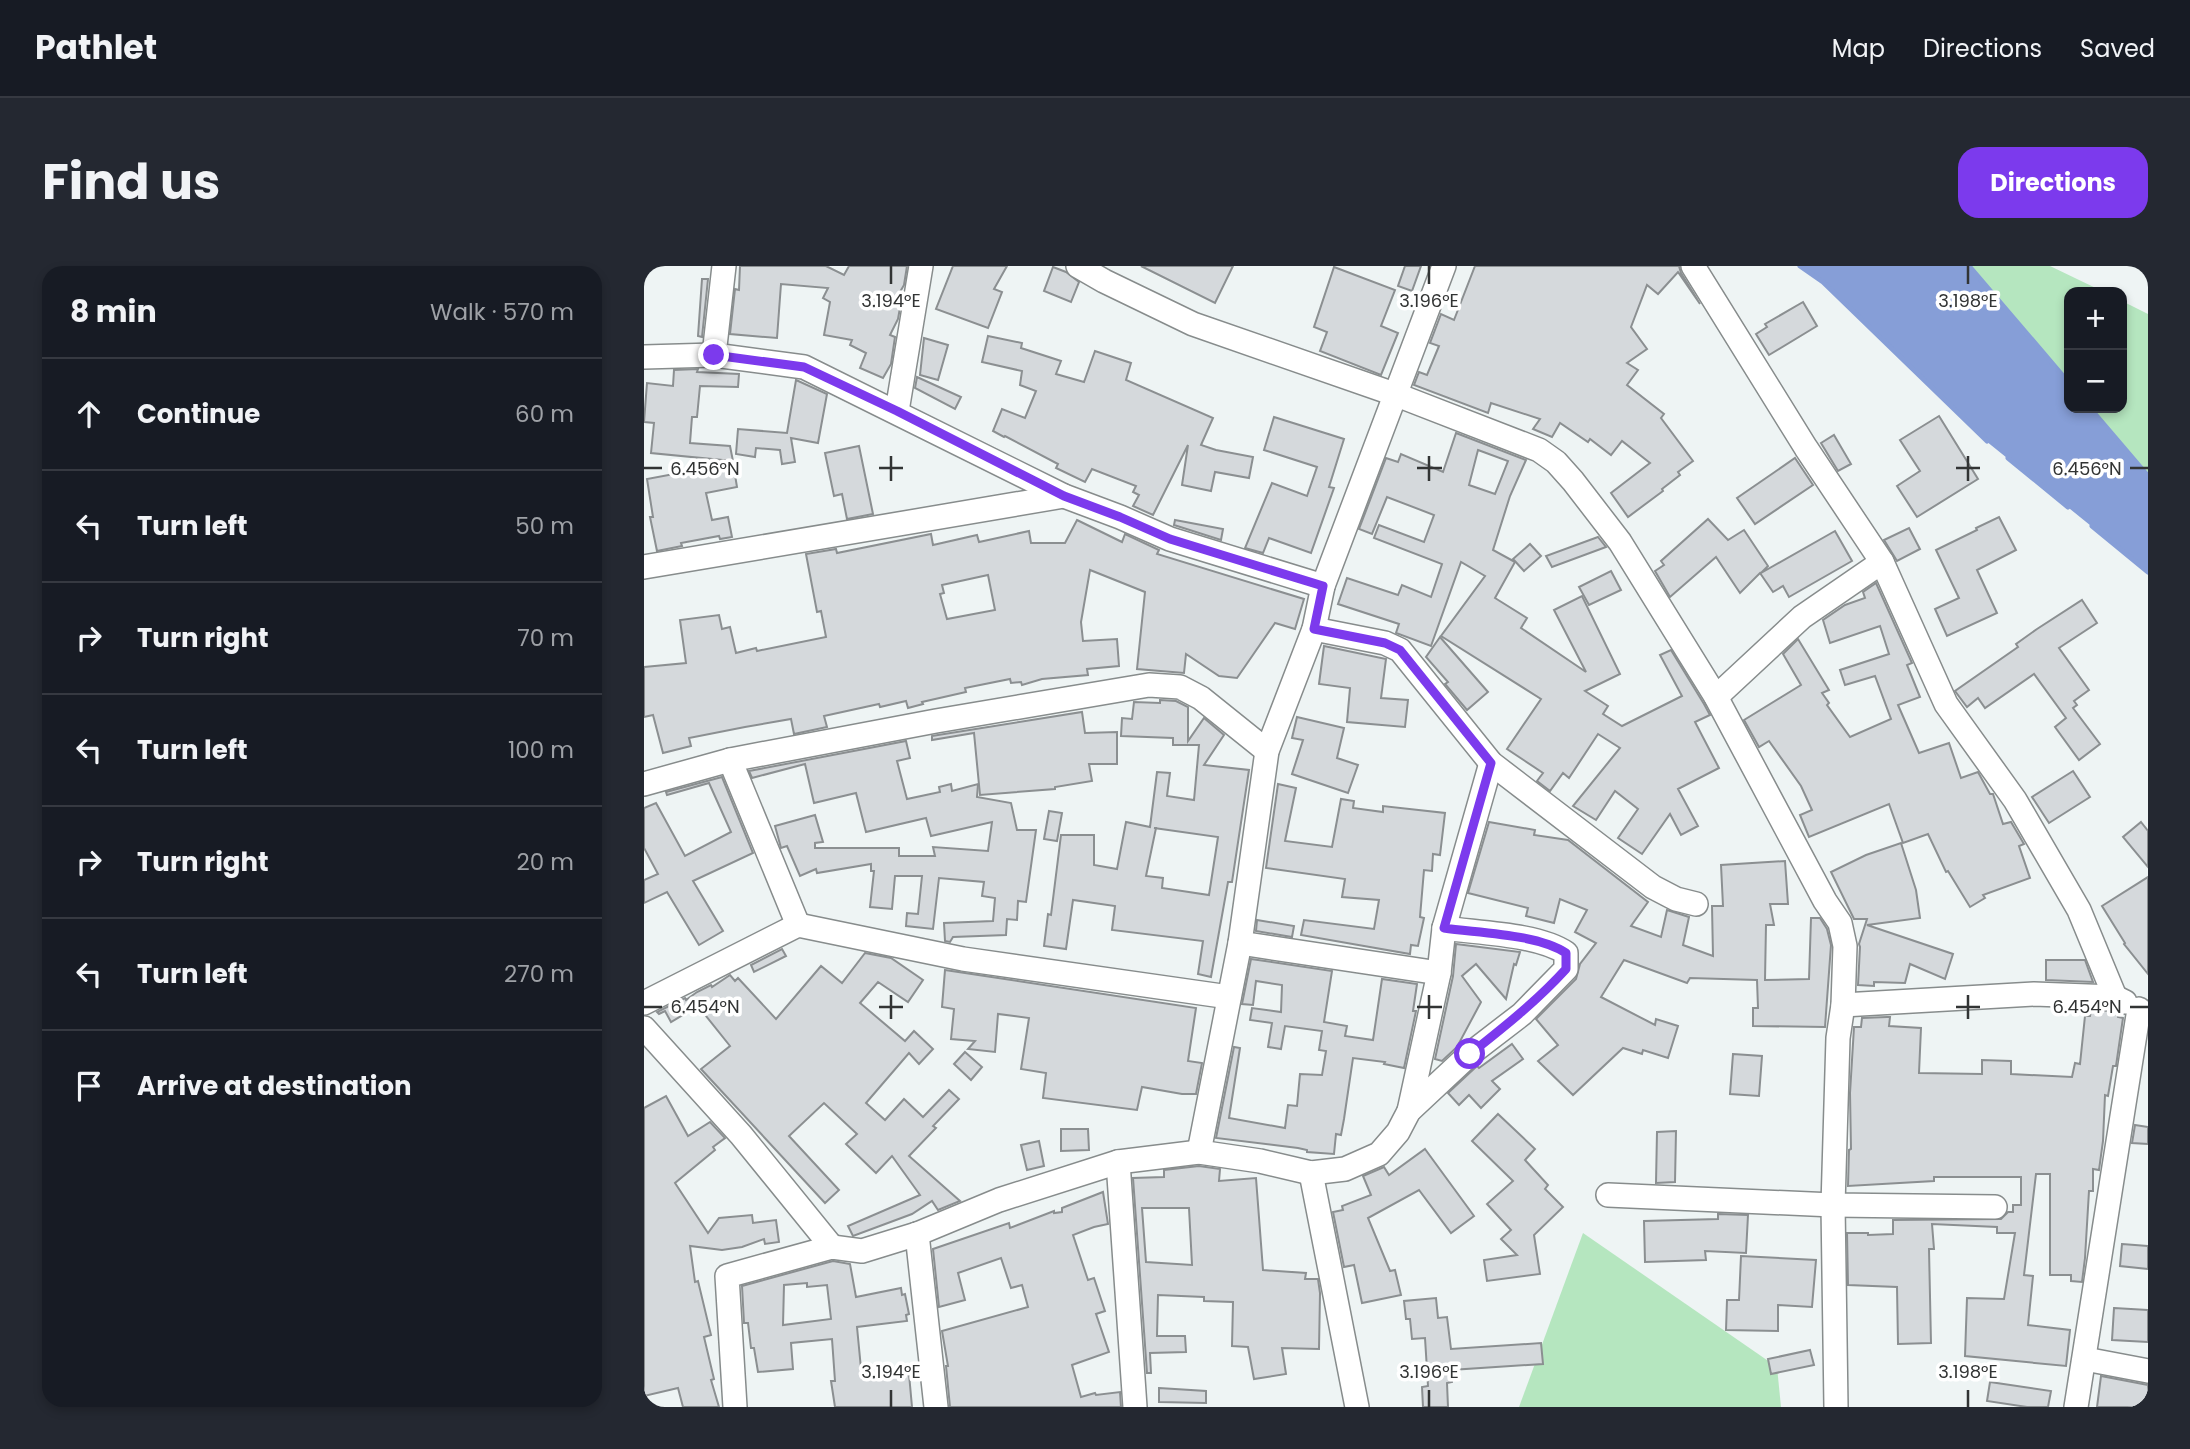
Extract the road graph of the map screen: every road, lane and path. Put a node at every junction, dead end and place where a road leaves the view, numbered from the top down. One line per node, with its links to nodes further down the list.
1 (724, 266): 6 (street)
2 (921, 266): 9 (street)
3 (1079, 266): 8 (street)
4 (1444, 266): 8 (street)
5 (1693, 266): 11 (street)
6 (714, 355): 7 (street); 9 (street)
7 (644, 357)
8 (1396, 395): 13 (street); 15 (street)
9 (897, 411): 10 (street)
10 (1064, 496): 12 (street); 13 (street)
11 (1882, 562): 15 (street); 26 (street)
12 (644, 567)
13 (1323, 586): 14 (street)
14 (1314, 629): 16 (street); 18 (street)
15 (1716, 697): 28 (street)
16 (1267, 751): 17 (street); 23 (street)
17 (730, 760): 19 (street); 21 (street)
18 (1491, 763): 20 (street); 22 (street)
19 (644, 784)
20 (1696, 904)
21 (798, 925): 25 (street); 27 (street)
22 (1444, 928): 24 (street); 31 (street)
23 (1240, 943): 24 (street); 25 (street)
24 (1439, 973): 31 (street)
25 (1229, 997): 32 (street)
26 (2115, 997): 28 (street); 29 (street)
27 (644, 1003)
28 (1843, 1005): 36 (street)
29 (2144, 1010): 40 (street)
30 (644, 1028): 39 (street)
31 (1409, 1111): 34 (street)
32 (1199, 1152): 33 (street); 34 (street)
33 (1118, 1162): 38 (street); 44 (street)
34 (1311, 1173): 45 (street)
35 (1608, 1195): 36 (street)
36 (1833, 1205): 37 (street); 46 (street)
37 (1995, 1207)
38 (917, 1234): 39 (street); 43 (street)
39 (832, 1247): 42 (street)
40 (2085, 1359): 41 (street); 47 (street)
41 (2148, 1371)
42 (735, 1407)
43 (936, 1407)
44 (1135, 1407)
45 (1357, 1407)
46 (1836, 1407)
47 (2076, 1407)

